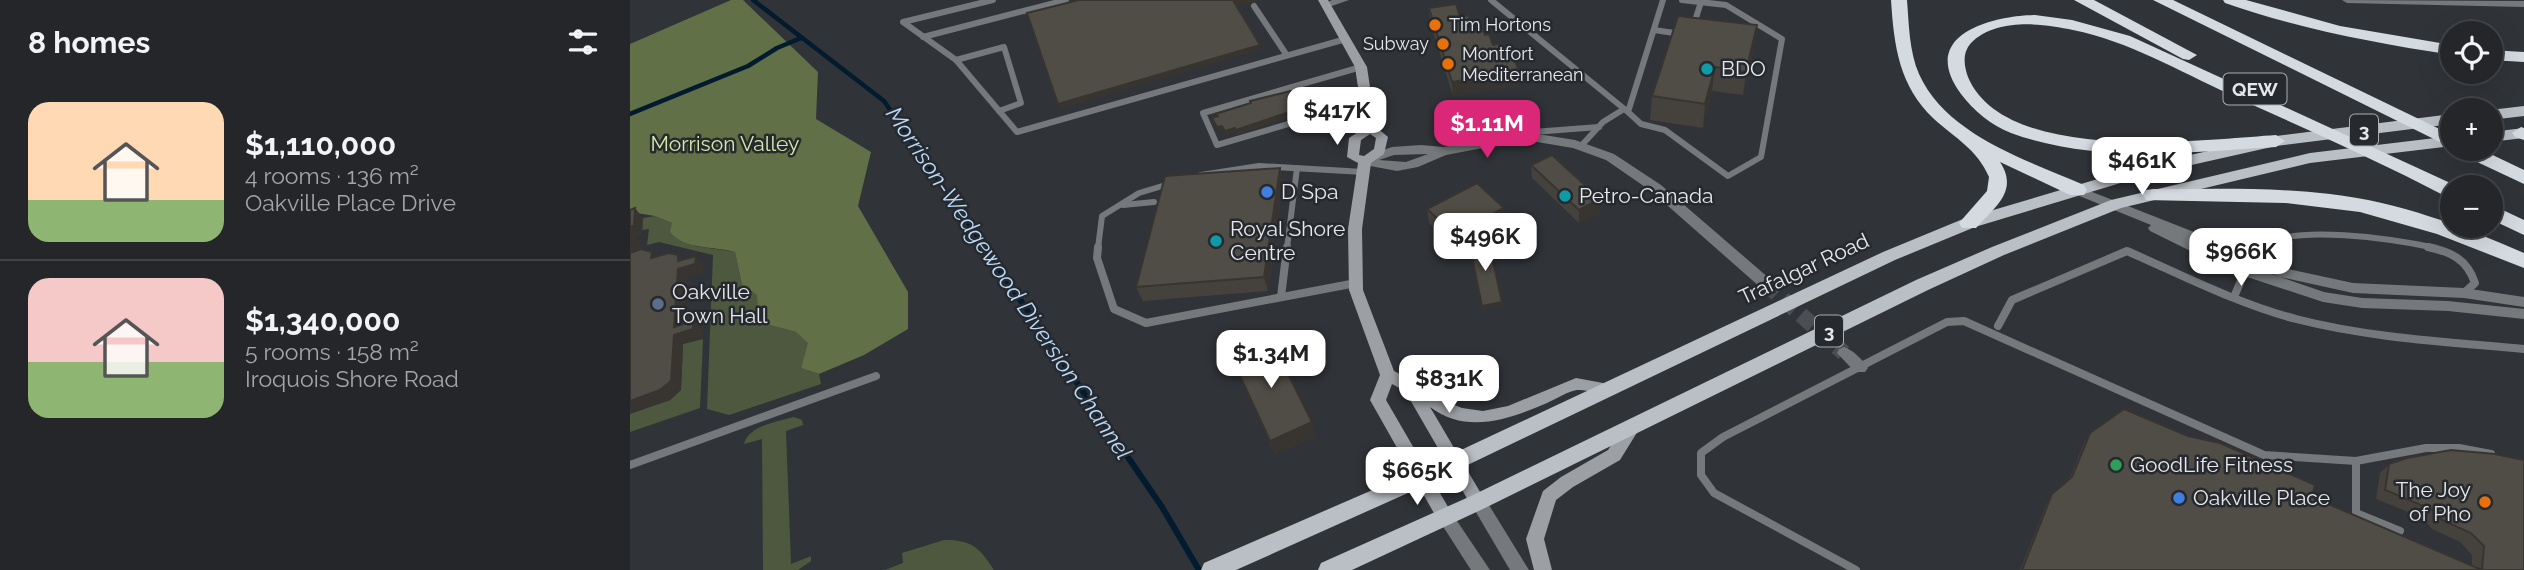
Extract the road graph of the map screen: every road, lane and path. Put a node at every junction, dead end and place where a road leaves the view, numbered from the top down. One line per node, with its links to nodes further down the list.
1 (993, 0): 17 (lane)
2 (1066, 0): 17 (lane)
3 (1344, 0): 12 (street)
4 (1491, 0): 27 (lane)
5 (1663, 0): 16 (lane)
6 (1682, 0): 13 (lane)
7 (1899, 0): 37 (highway)
8 (2082, 0): 48 (highway, QEW)
9 (2161, 0): 36 (highway, QEW)
10 (2231, 0): 19 (highway)
11 (2347, 0): 14 (street)
12 (1324, 2): 18 (main road)
13 (1701, 2): 16 (lane); 27 (lane)
14 (2524, 4)
15 (1254, 6): 20 (lane)
16 (1654, 30): 27 (lane)
17 (923, 37): 23 (lane)
18 (1346, 39): 20 (lane); 24 (main road)
19 (2440, 48)
20 (1286, 54): 26 (lane)
21 (2503, 56): 22 (highway)
22 (2524, 57)
23 (956, 60): 26 (lane); 26 (lane)
24 (1361, 67): 25 (main road); 25 (lane)
25 (1367, 101): 32 (main road)
26 (999, 111)
27 (1626, 111): 31 (lane)
28 (2524, 111): 29 (main road)
29 (2503, 113)
30 (2440, 120): 38 (main road, Trafalgar Road / 3)
31 (1599, 127): 35 (lane); 40 (lane)
32 (1370, 129): 44 (main road); 44 (main road)
33 (2523, 133): 34 (main road)
34 (2503, 135)
35 (1524, 136): 40 (street); 44 (street)
36 (2440, 136)
37 (1970, 137): 51 (highway); 57 (highway)
38 (2276, 141): 48 (highway); 51 (main road, Trafalgar Road / 3)
39 (2440, 143): 52 (main road, 3)
40 (1581, 146): 61 (street)
41 (2503, 159): 43 (highway)
42 (2490, 161): 47 (highway)
43 (2524, 165)
44 (1364, 166): 45 (lane); 62 (main road)
45 (1297, 168): 46 (lane); 64 (lane)
46 (1196, 176)
47 (2524, 177)
48 (2429, 179): 50 (highway, QEW)
49 (1174, 183): 55 (lane)
50 (2440, 185)
51 (2077, 190): 54 (street); 57 (main road, Trafalgar Road / 3)
52 (2153, 195): 54 (main road, 3); 59 (highway)
53 (1154, 202): 55 (lane)
54 (2117, 204): 60 (street); 76 (main road, 3)
55 (1119, 206): 64 (lane)
56 (2503, 218): 58 (highway)
57 (1969, 223): 75 (main road, Trafalgar Road / 3)
58 (2524, 228)
59 (2524, 261)
60 (2284, 279): 63 (street); 67 (street)
61 (1765, 282)
62 (1356, 283): 64 (lane); 72 (main road)
63 (2464, 293): 65 (lane); 66 (street)
64 (1281, 297)
65 (2234, 297): 68 (lane); 69 (lane)
66 (2524, 302)
67 (2524, 314)
68 (1998, 326)
69 (2524, 349)
70 (1844, 353): 71 (street)
71 (1860, 368): 78 (lane); 90 (lane)
72 (1388, 375): 74 (main road); 81 (main road)
73 (876, 376): 80 (lane)
74 (1410, 388): 75 (main road); 79 (main road)
75 (1609, 389): 79 (main road, Trafalgar Road / 3)
76 (1633, 426): 82 (main road, 3); 89 (main road)
77 (2503, 457): 78 (lane)
78 (2356, 461): 84 (lane)
79 (1455, 462): 81 (main road, Trafalgar Road / 3); 82 (main road)
80 (630, 465)
81 (1421, 478): 83 (main road); 85 (main road, Trafalgar Road / 3)
82 (1478, 502): 83 (main road, 3); 88 (street)
83 (1445, 517): 86 (main road, 3); 87 (street)
84 (2400, 531)
85 (1212, 570)
86 (1329, 570)
87 (1481, 570)
88 (1520, 570)
89 (1543, 570)
90 (1856, 570)

